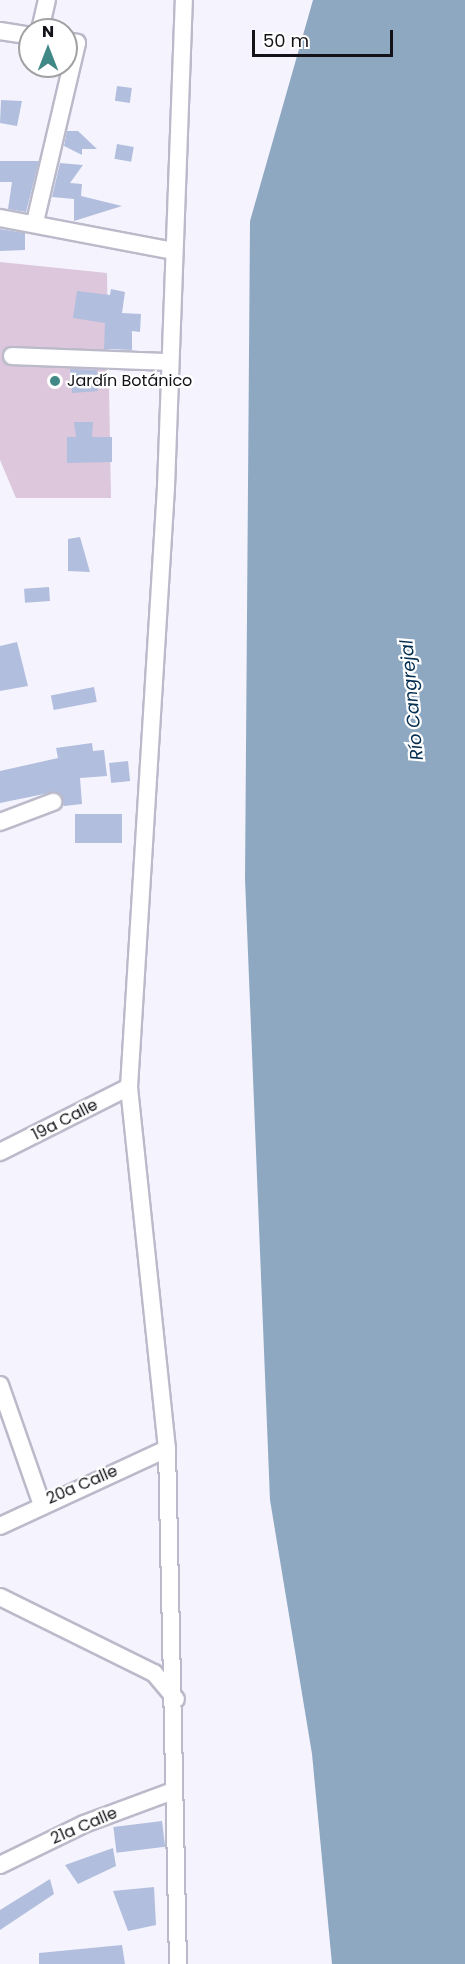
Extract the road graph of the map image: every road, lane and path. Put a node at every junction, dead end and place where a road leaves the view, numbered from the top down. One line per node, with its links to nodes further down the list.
1 (47, 0): 3 (street)
2 (184, 0): 9 (street)
3 (43, 18)
4 (0, 31): 5 (street)
5 (18, 34)
6 (69, 78): 8 (street)
7 (0, 218): 8 (street)
8 (35, 222): 9 (street)
9 (173, 251): 11 (street)
10 (12, 356): 11 (street)
11 (170, 362): 14 (street)
12 (53, 802): 13 (street)
13 (0, 822)
14 (129, 1087): 15 (street, 19a Calle); 17 (street)
15 (0, 1152)
16 (0, 1385): 18 (street)
17 (166, 1449): 18 (street, 20a Calle); 21 (street)
18 (41, 1502): 19 (street, 20a Calle)
19 (0, 1526)
20 (0, 1597): 21 (street)
21 (176, 1699): 22 (street)
22 (170, 1792): 23 (street, 21a Calle); 24 (street)
23 (0, 1865)
24 (178, 1964)

